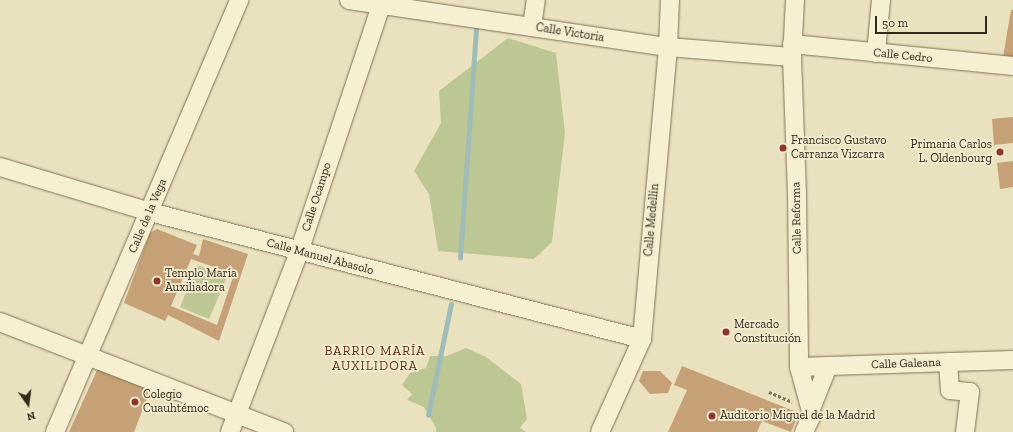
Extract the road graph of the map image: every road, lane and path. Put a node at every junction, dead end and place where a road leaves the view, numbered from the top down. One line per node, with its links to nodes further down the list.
1 (239, 0): 14 (street, Calle de la Vega)
2 (349, 0): 7 (street, Calle Victoria)
3 (536, 0): 8 (street)
4 (670, 0): 9 (street, Calle Medellín)
5 (795, 0): 10 (street, Calle Reforma)
6 (881, 0): 11 (street)
7 (380, 5): 8 (street, Calle Victoria); 15 (street, Calle Ocampo)
8 (532, 27): 9 (street, Calle Victoria)
9 (668, 48): 10 (street, Calle Victoria); 17 (street, Calle Medellín)
10 (792, 51): 11 (street, Calle Cedro); 22 (street, Calle Reforma)
11 (876, 53): 12 (street, Calle Cedro)
12 (1013, 66)
13 (0, 167): 14 (street, Calle Manuel Abasolo)
14 (150, 212): 15 (street, Calle Manuel Abasolo); 18 (street, Calle de la Vega)
15 (299, 252): 17 (street, Calle Manuel Abasolo); 24 (street, Calle Ocampo)
16 (0, 322): 18 (street)
17 (642, 339): 28 (street, Calle Medellín)
18 (88, 356): 24 (street); 25 (street, Calle de la Vega)
19 (1013, 360): 20 (street, Calle Galeana)
20 (948, 362): 21 (street, Calle Galeana); 30 (street)
21 (828, 366): 22 (street, Calle Galeana); 23 (street)
22 (799, 367): 23 (street, Calle Reforma)
23 (811, 409): 29 (street)
24 (237, 412): 26 (street, Calle Ocampo); 27 (street)
25 (55, 432)
26 (230, 432)
27 (284, 432)
28 (600, 432)
29 (804, 432)
30 (965, 432)

